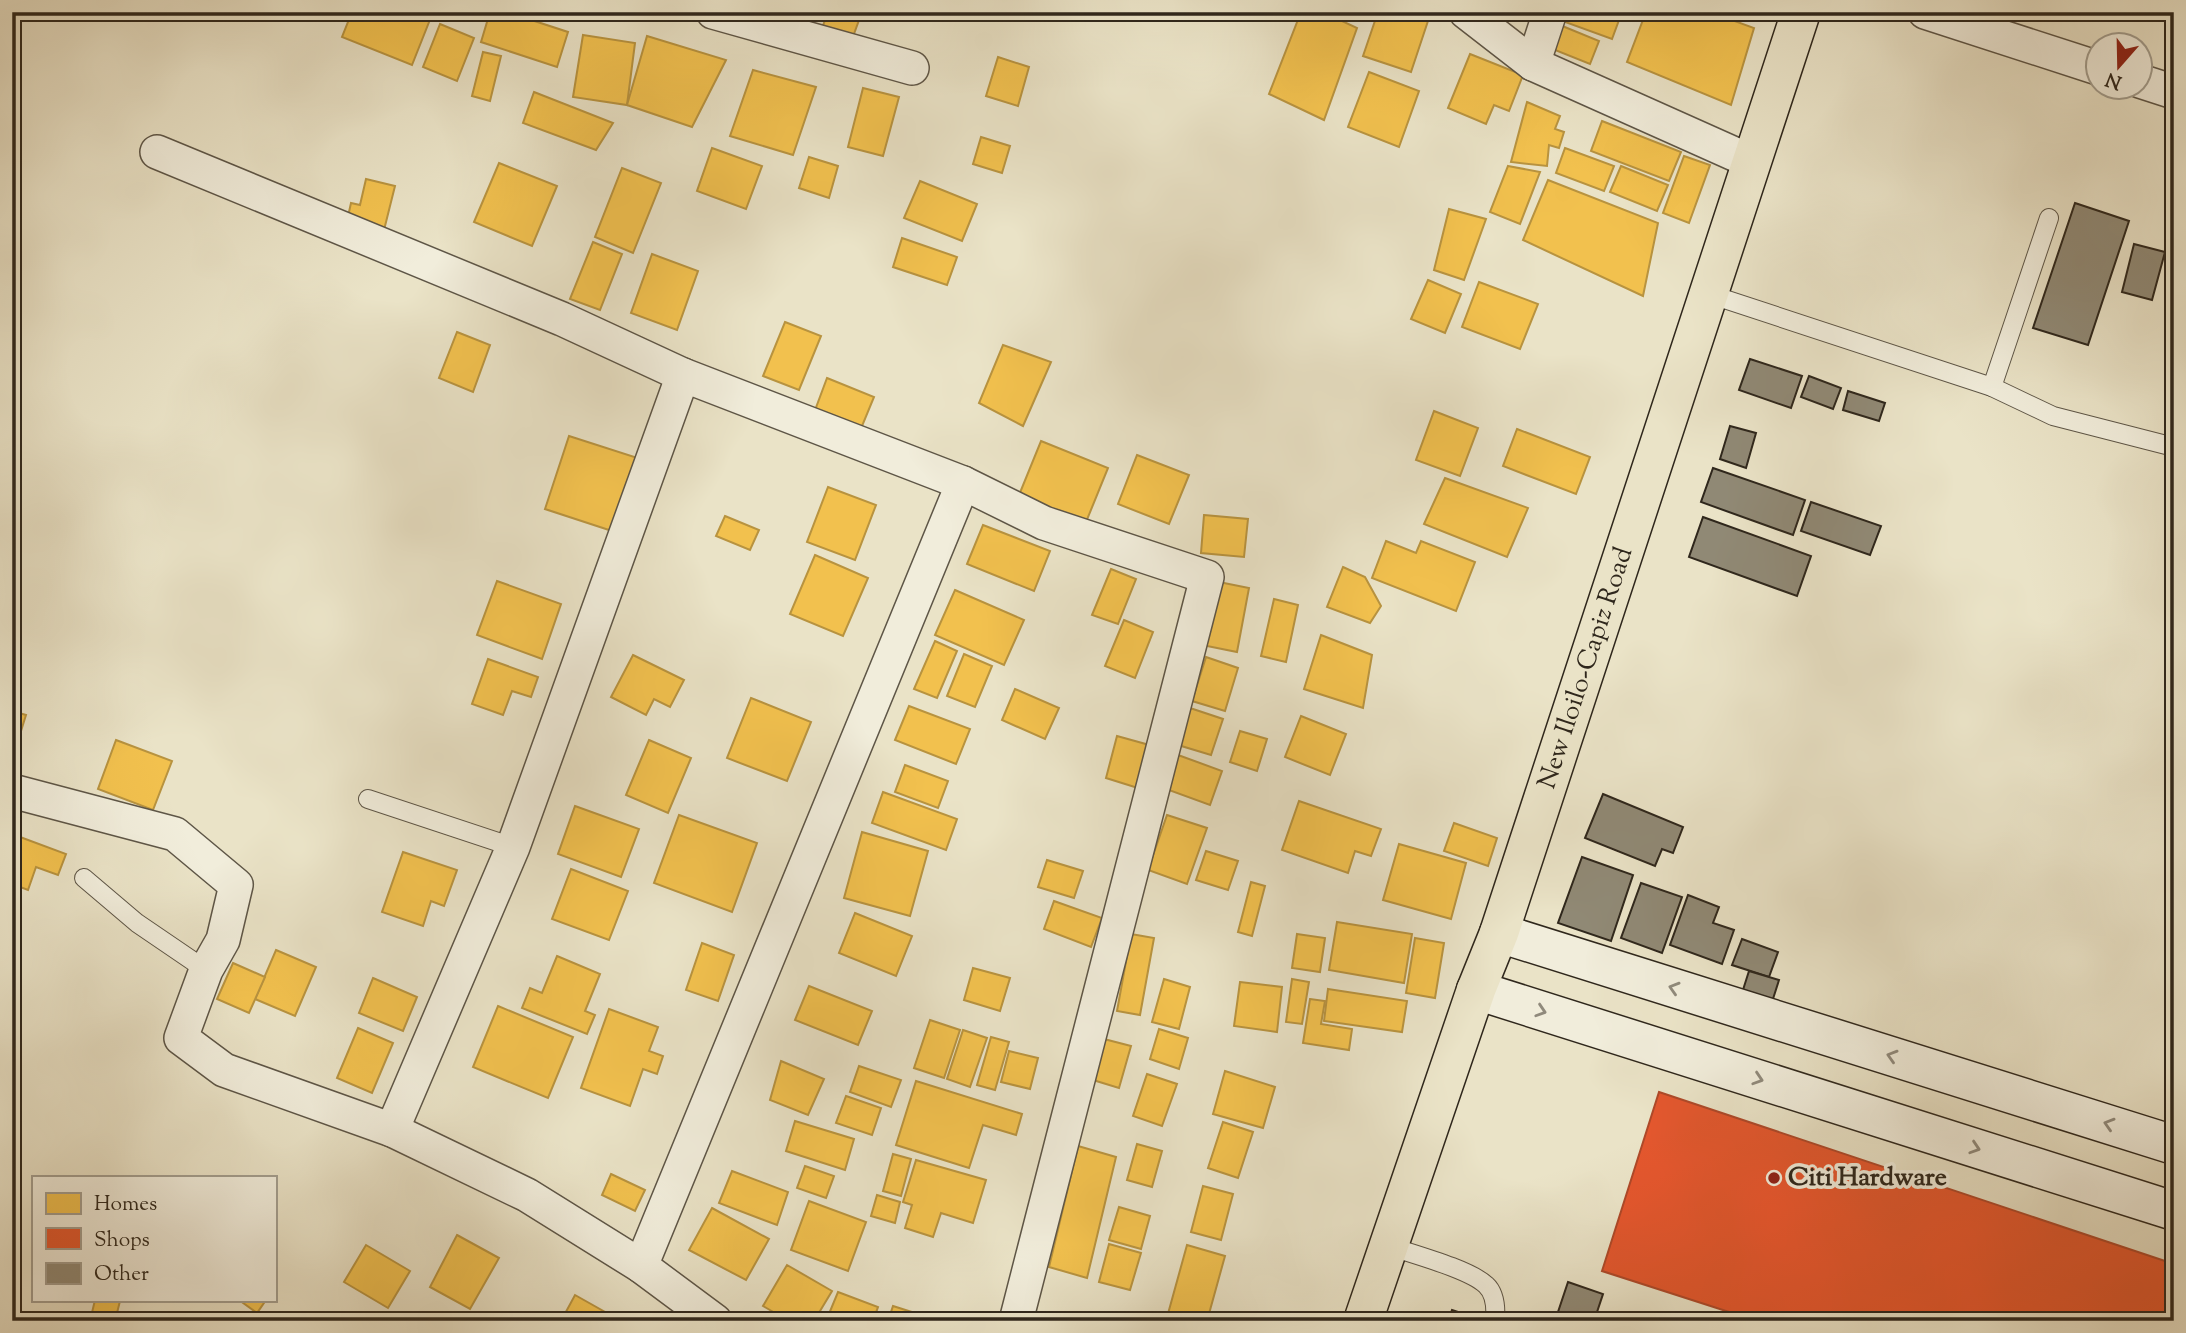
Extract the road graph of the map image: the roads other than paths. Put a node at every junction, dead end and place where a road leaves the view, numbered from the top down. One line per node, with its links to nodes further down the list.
1 (713, 12): 8 (street)
2 (1466, 12): 7 (street)
3 (1550, 12): 7 (street)
4 (1801, 12): 12 (highway, New Iloilo-Capiz Road)
5 (1924, 12): 6 (street)
6 (2084, 63)
7 (1533, 64): 12 (street)
8 (912, 68)
9 (2154, 86): 10 (street)
10 (2174, 92)
11 (157, 152): 15 (street)
12 (1750, 161): 14 (highway, New Iloilo-Capiz Road)
13 (2049, 218): 16 (lane)
14 (1706, 293): 16 (lane); 23 (highway, New Iloilo-Capiz Road)
15 (683, 375): 18 (street); 21 (street)
16 (1992, 387): 17 (lane)
17 (2174, 447)
18 (963, 483): 30 (street); 32 (street)
19 (12, 791): 24 (street)
20 (368, 799): 21 (lane)
21 (513, 847): 26 (street)
22 (83, 878): 24 (lane)
23 (1499, 933): 25 (highway, New Iloilo-Capiz Road); 27 (street, one-way to 23)
24 (206, 970): 26 (street)
25 (1476, 990): 28 (street, one-way to 28); 29 (highway, New Iloilo-Capiz Road)
26 (392, 1130): 30 (street)
27 (2174, 1144)
28 (2174, 1211)
29 (1389, 1246): 33 (highway, New Iloilo-Capiz Road); 34 (lane)
30 (641, 1266): 31 (street)
31 (715, 1321)
32 (1016, 1321)
33 (1363, 1321)
34 (1495, 1321)

